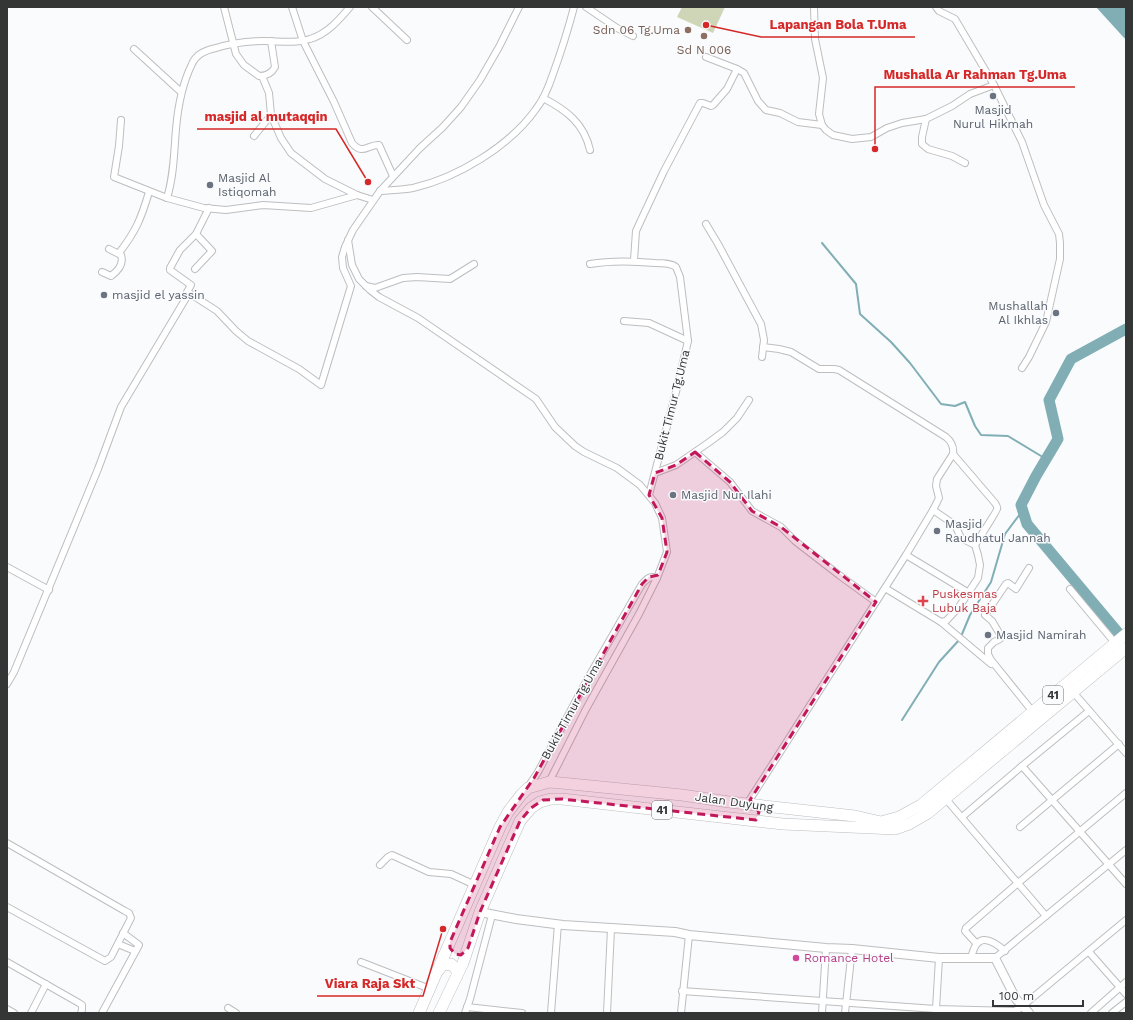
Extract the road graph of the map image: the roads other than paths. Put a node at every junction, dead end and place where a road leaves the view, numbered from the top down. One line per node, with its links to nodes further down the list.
1 (224, 7): 14 (street)
2 (292, 7): 13 (street)
3 (350, 7): 13 (street)
4 (372, 7): 11 (street)
5 (519, 7): 29 (street)
6 (574, 7): 21 (street)
7 (586, 7): 10 (street)
8 (814, 7): 25 (street)
9 (936, 7): 19 (street)
10 (633, 36)
11 (407, 40)
12 (271, 41): 13 (street); 14 (street); 18 (street)
13 (303, 41): 29 (street)
14 (234, 43): 18 (street); 20 (street)
15 (134, 49): 20 (street)
16 (706, 57): 17 (street)
17 (737, 69): 25 (street); 41 (street)
18 (262, 76): 22 (street)
19 (994, 85): 23 (street); 52 (street)
20 (181, 92): 33 (street)
21 (543, 98): 27 (street); 30 (street)
22 (271, 115): 26 (street); 32 (street)
23 (926, 119): 25 (street); 28 (street)
24 (121, 120): 31 (street)
25 (822, 125)
26 (254, 136)
27 (590, 150)
28 (965, 163)
29 (393, 176): 30 (street)
30 (380, 191): 34 (street)
31 (149, 192): 33 (street); 40 (street)
32 (357, 195): 34 (street); 35 (street)
33 (167, 198): 35 (street)
34 (373, 200): 38 (street)
35 (209, 208): 37 (street)
36 (706, 224): 50 (street)
37 (196, 234): 44 (street); 47 (street)
38 (348, 240): 46 (street); 47 (street)
39 (109, 249): 40 (street)
40 (119, 253): 45 (street)
41 (634, 260): 43 (street, Bukit Timur Tg.Uma); 49 (street, Bukit Timur Tg.Uma)
42 (474, 264): 46 (street)
43 (590, 264)
44 (195, 269)
45 (102, 272)
46 (365, 286): 57 (street)
47 (189, 293): 66 (street)
48 (624, 321): 49 (street)
49 (688, 341): 56 (street, Bukit Timur Tg.Uma)
50 (763, 347): 51 (street); 55 (street)
51 (762, 357)
52 (1022, 368)
53 (749, 400): 54 (street)
54 (695, 452): 56 (street); 68 (street)
55 (953, 454): 58 (street); 59 (street)
56 (655, 473): 57 (street, Bukit Timur Tg.Uma)
57 (649, 495): 63 (street, Bukit Timur Tg.Uma)
58 (933, 510): 59 (street); 60 (street)
59 (975, 545): 67 (street)
60 (906, 555): 64 (street); 67 (street)
61 (7, 567): 66 (street)
62 (1029, 568): 72 (street)
63 (657, 578): 81 (street, Bukit Timur Tg.Uma); 82 (street, Bukit Timur Tg.Uma)
64 (885, 588): 68 (street); 69 (street)
65 (1070, 589): 71 (street)
66 (49, 590): 73 (street)
67 (969, 593): 69 (street)
68 (876, 602): 86 (street)
69 (940, 622): 72 (street)
70 (1126, 634): 71 (highway, Jalan Duyung / 41)
71 (1120, 646): 74 (highway, Jalan Duyung / 41); 76 (highway, Jalan Duyung / 41)
72 (994, 666): 76 (street)
73 (7, 684)
74 (1073, 692): 75 (street); 78 (highway, Jalan Duyung / 41)
75 (1089, 711): 77 (street); 80 (street)
76 (1032, 712): 78 (highway, Jalan Duyung / 41)
77 (1119, 744): 79 (street); 85 (street)
78 (993, 752): 84 (highway, Jalan Duyung / 41); 87 (highway, Jalan Duyung / 41)
79 (1126, 753)
80 (1022, 766): 85 (street); 88 (street)
81 (548, 782): 82 (highway, Jalan Duyung / 41); 86 (highway, Jalan Duyung / 41)
82 (528, 788): 99 (highway)
83 (1126, 792): 92 (street)
84 (945, 798): 88 (street); 90 (highway, Jalan Duyung / 41)
85 (1052, 800): 91 (street); 92 (street)
86 (751, 804): 87 (highway, Jalan Duyung / 41); 89 (highway)
87 (781, 808): 90 (highway)
88 (962, 817): 97 (street)
89 (756, 820): 90 (highway, Jalan Duyung / 41); 101 (highway, Jalan Duyung / 41)
90 (780, 823)
91 (1020, 827)
92 (1079, 832): 95 (street); 97 (street)
93 (7, 843): 107 (street)
94 (1126, 850): 95 (street)
95 (1108, 864): 98 (street); 103 (street)
96 (380, 865): 99 (street)
97 (1018, 883): 103 (street); 110 (street)
98 (1126, 884)
99 (475, 885): 109 (highway)
100 (7, 907): 111 (street)
101 (480, 912): 102 (street); 112 (highway, Jalan Duyung / 41)
102 (492, 915): 105 (street); 138 (street)
103 (1046, 916): 116 (street)
104 (1126, 920): 117 (street)
105 (558, 924): 106 (street); 150 (street)
106 (611, 929): 108 (street); 151 (street)
107 (124, 933): 111 (street); 115 (street)
108 (689, 935): 113 (street); 129 (street)
109 (450, 942): 112 (highway); 123 (highway)
110 (976, 943): 116 (street); 120 (street)
111 (118, 944): 115 (street)
112 (468, 948): 124 (highway, Jalan Duyung / 41)
113 (826, 948): 114 (street); 131 (street)
114 (852, 949): 118 (street); 132 (street)
115 (135, 951): 145 (street)
116 (1005, 951): 119 (street)
117 (1089, 952): 127 (street); 134 (street)
118 (939, 958): 120 (street); 137 (street)
119 (995, 958): 120 (street); 134 (street)
120 (971, 959)
121 (7, 962): 126 (street)
122 (361, 962): 128 (street)
123 (438, 970): 124 (highway); 128 (highway)
124 (456, 976): 148 (highway, Jalan Duyung / 41)
125 (1126, 982): 127 (street)
126 (46, 984): 143 (street); 144 (street)
127 (1120, 987): 130 (street); 156 (street)
128 (430, 989): 147 (highway)
129 (682, 992): 131 (street); 152 (street)
130 (1126, 994)
131 (822, 1002): 132 (street); 153 (street)
132 (846, 1002): 139 (street); 154 (street)
133 (1126, 1002): 140 (street)
134 (1023, 1006): 141 (street); 155 (street)
135 (228, 1008): 146 (street)
136 (7, 1009): 142 (street)
137 (936, 1009): 139 (street); 141 (street)
138 (466, 1010): 149 (street)
139 (906, 1010)
140 (1120, 1011): 157 (street)
141 (987, 1012)
142 (14, 1013)
143 (31, 1013)
144 (81, 1013)
145 (102, 1013)
146 (236, 1013)
147 (420, 1013)
148 (439, 1013)
149 (522, 1013)
150 (551, 1013)
151 (607, 1013)
152 (680, 1013)
153 (822, 1013)
154 (845, 1013)
155 (1029, 1013)
156 (1091, 1013)
157 (1112, 1013)

